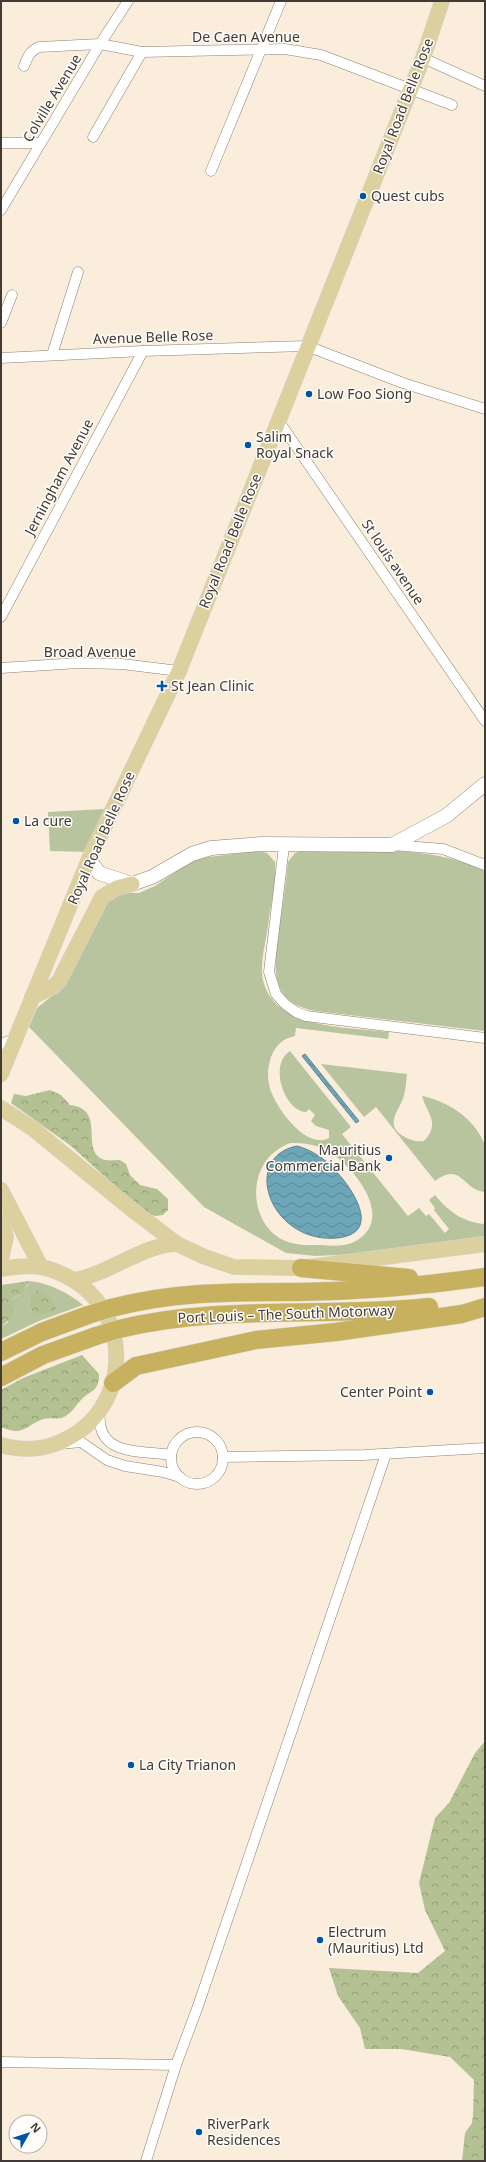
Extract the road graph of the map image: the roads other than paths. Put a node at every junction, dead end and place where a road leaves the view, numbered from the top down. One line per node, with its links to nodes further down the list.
1 (128, 1): 4 (street, Colville Avenue)
2 (281, 1): 5 (street)
3 (442, 1): 7 (main road, Royal Road Belle Rose)
4 (100, 44): 6 (street, De Caen Avenue); 8 (street, De Caen Avenue); 14 (street, Colville Avenue)
5 (259, 50): 6 (street, De Caen Avenue); 10 (street, De Caen Avenue); 15 (street)
6 (142, 52): 12 (street)
7 (423, 58): 9 (street); 10 (main road, Royal Road Belle Rose)
8 (24, 66)
9 (485, 86)
10 (411, 89): 11 (street, De Caen Avenue); 22 (main road, Royal Road Belle Rose)
11 (452, 105)
12 (93, 137)
13 (1, 143): 14 (street)
14 (41, 143): 17 (street, Colville Avenue)
15 (211, 171)
16 (1, 192): 17 (street)
17 (12, 192): 18 (street, Colville Avenue)
18 (1, 210)
19 (78, 272): 24 (street)
20 (12, 295): 21 (street)
21 (1, 323)
22 (307, 346): 23 (street, Avenue Belle Rose); 26 (street); 27 (main road, Royal Road Belle Rose)
23 (143, 351): 24 (street, Avenue Belle Rose); 28 (street, Jerningham Avenue)
24 (52, 355): 25 (street, Avenue Belle Rose)
25 (1, 358)
26 (485, 409)
27 (278, 420): 30 (main road, Royal Road Belle Rose); 31 (street, St louis avenue)
28 (1, 617)
29 (1, 668): 30 (street, Broad Avenue)
30 (179, 671): 35 (main road, Royal Road Belle Rose)
31 (485, 721)
32 (485, 784): 33 (street)
33 (392, 845): 34 (street); 36 (street)
34 (284, 846): 37 (street); 40 (street)
35 (89, 859): 37 (street); 38 (main road, Royal Road Belle Rose)
36 (485, 865)
37 (132, 884): 38 (main road)
38 (32, 997): 39 (main road, Royal Road Belle Rose)
39 (17, 1035): 41 (street); 42 (main road, Royal Road Belle Rose)
40 (485, 1038)
41 (1, 1044)
42 (1, 1074)
43 (4, 1109): 46 (main road)
44 (1, 1190): 49 (main road)
45 (1, 1219): 48 (main road)
46 (177, 1244): 50 (main road); 53 (main road)
47 (485, 1244): 50 (main road)
48 (1, 1259)
49 (41, 1267): 51 (main road); 53 (main road)
50 (301, 1268): 54 (highway)
51 (1, 1269)
52 (485, 1277): 54 (highway, Port Louis – The South Motorway)
53 (74, 1280): 59 (main road)
54 (456, 1282): 57 (highway, Port Louis – The South Motorway, bridge)
55 (485, 1299): 58 (highway, Port Louis – The South Motorway, bridge)
56 (485, 1307): 59 (highway)
57 (1, 1352)
58 (1, 1377)
59 (113, 1383): 60 (main road)
60 (100, 1411): 61 (main road); 65 (street)
61 (55, 1444): 62 (main road); 67 (street)
62 (3, 1446)
63 (485, 1448): 64 (street)
64 (386, 1454): 66 (street); 69 (street)
65 (171, 1455): 66 (street); 67 (street)
66 (223, 1458): 67 (street)
67 (180, 1477)
68 (1, 2062): 69 (street)
69 (176, 2065): 70 (street)
70 (146, 2161)

